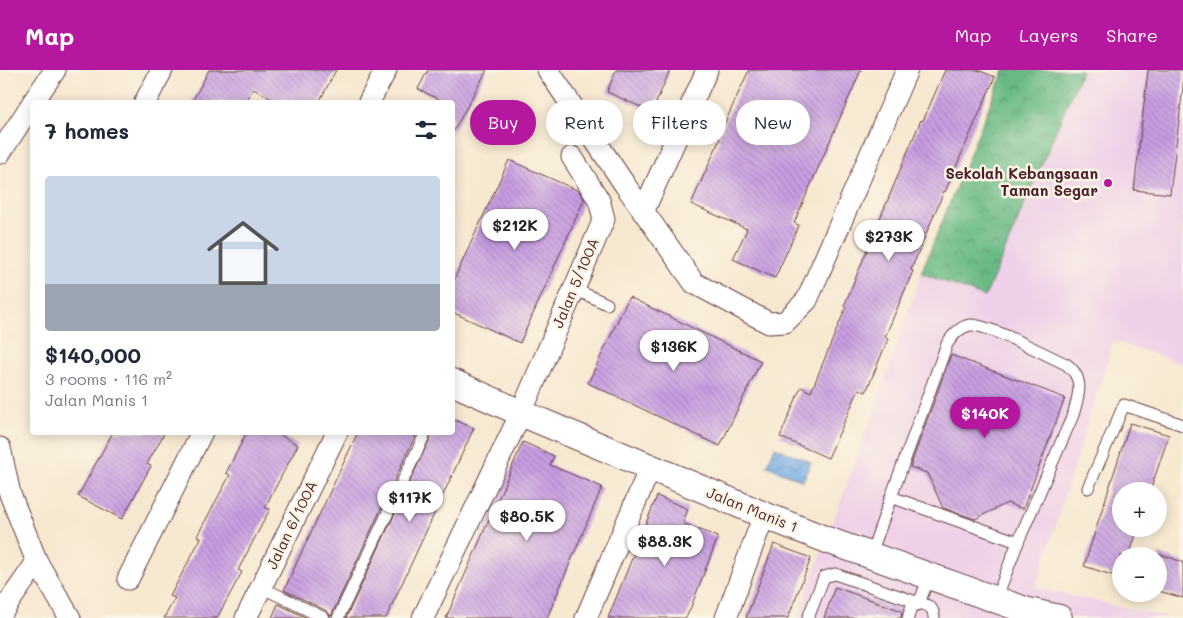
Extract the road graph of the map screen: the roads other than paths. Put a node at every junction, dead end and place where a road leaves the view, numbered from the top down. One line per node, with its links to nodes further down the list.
1 (55, 70): 7 (street)
2 (162, 70): 8 (street)
3 (386, 70): 9 (street)
4 (548, 70): 13 (street)
5 (707, 70): 13 (street)
6 (907, 70): 13 (street)
7 (35, 100)
8 (146, 100)
9 (370, 100)
10 (30, 108): 11 (street)
11 (0, 154)
12 (572, 157): 14 (street, Jalan 5/100A)
13 (643, 212)
14 (574, 289): 15 (lane); 17 (street, Jalan 5/100A)
15 (607, 304)
16 (455, 383): 17 (street, Jalan Manis 1)
17 (521, 413): 23 (street, Jalan Manis 1); 41 (street, Jalan 5/100A)
18 (1183, 425): 24 (lane)
19 (200, 435): 31 (street)
20 (336, 435): 32 (street, Jalan 6/100A)
21 (425, 435): 40 (lane)
22 (0, 448): 29 (street)
23 (650, 468): 26 (street, Jalan Manis 1); 42 (street)
24 (1088, 488)
25 (891, 497): 27 (lane); 27 (lane); 28 (lane)
26 (764, 516): 28 (street, Jalan Manis 1); 43 (street)
27 (1018, 542): 33 (lane)
28 (871, 554): 30 (street, Jalan Manis 1)
29 (37, 562): 36 (street); 37 (street)
30 (930, 575): 33 (street, Jalan Manis 1); 34 (lane)
31 (128, 579)
32 (261, 587): 38 (street, Jalan 6/100A); 39 (lane)
33 (996, 599): 35 (street, Jalan Manis 1)
34 (919, 604): 44 (lane); 45 (lane); 46 (lane)
35 (1027, 614): 47 (street, Jalan Manis 1)
36 (0, 615)
37 (70, 618)
38 (246, 618)
39 (324, 618)
40 (338, 618)
41 (423, 618)
42 (586, 618)
43 (726, 618)
44 (808, 618)
45 (908, 618)
46 (934, 618)
47 (1059, 618)

